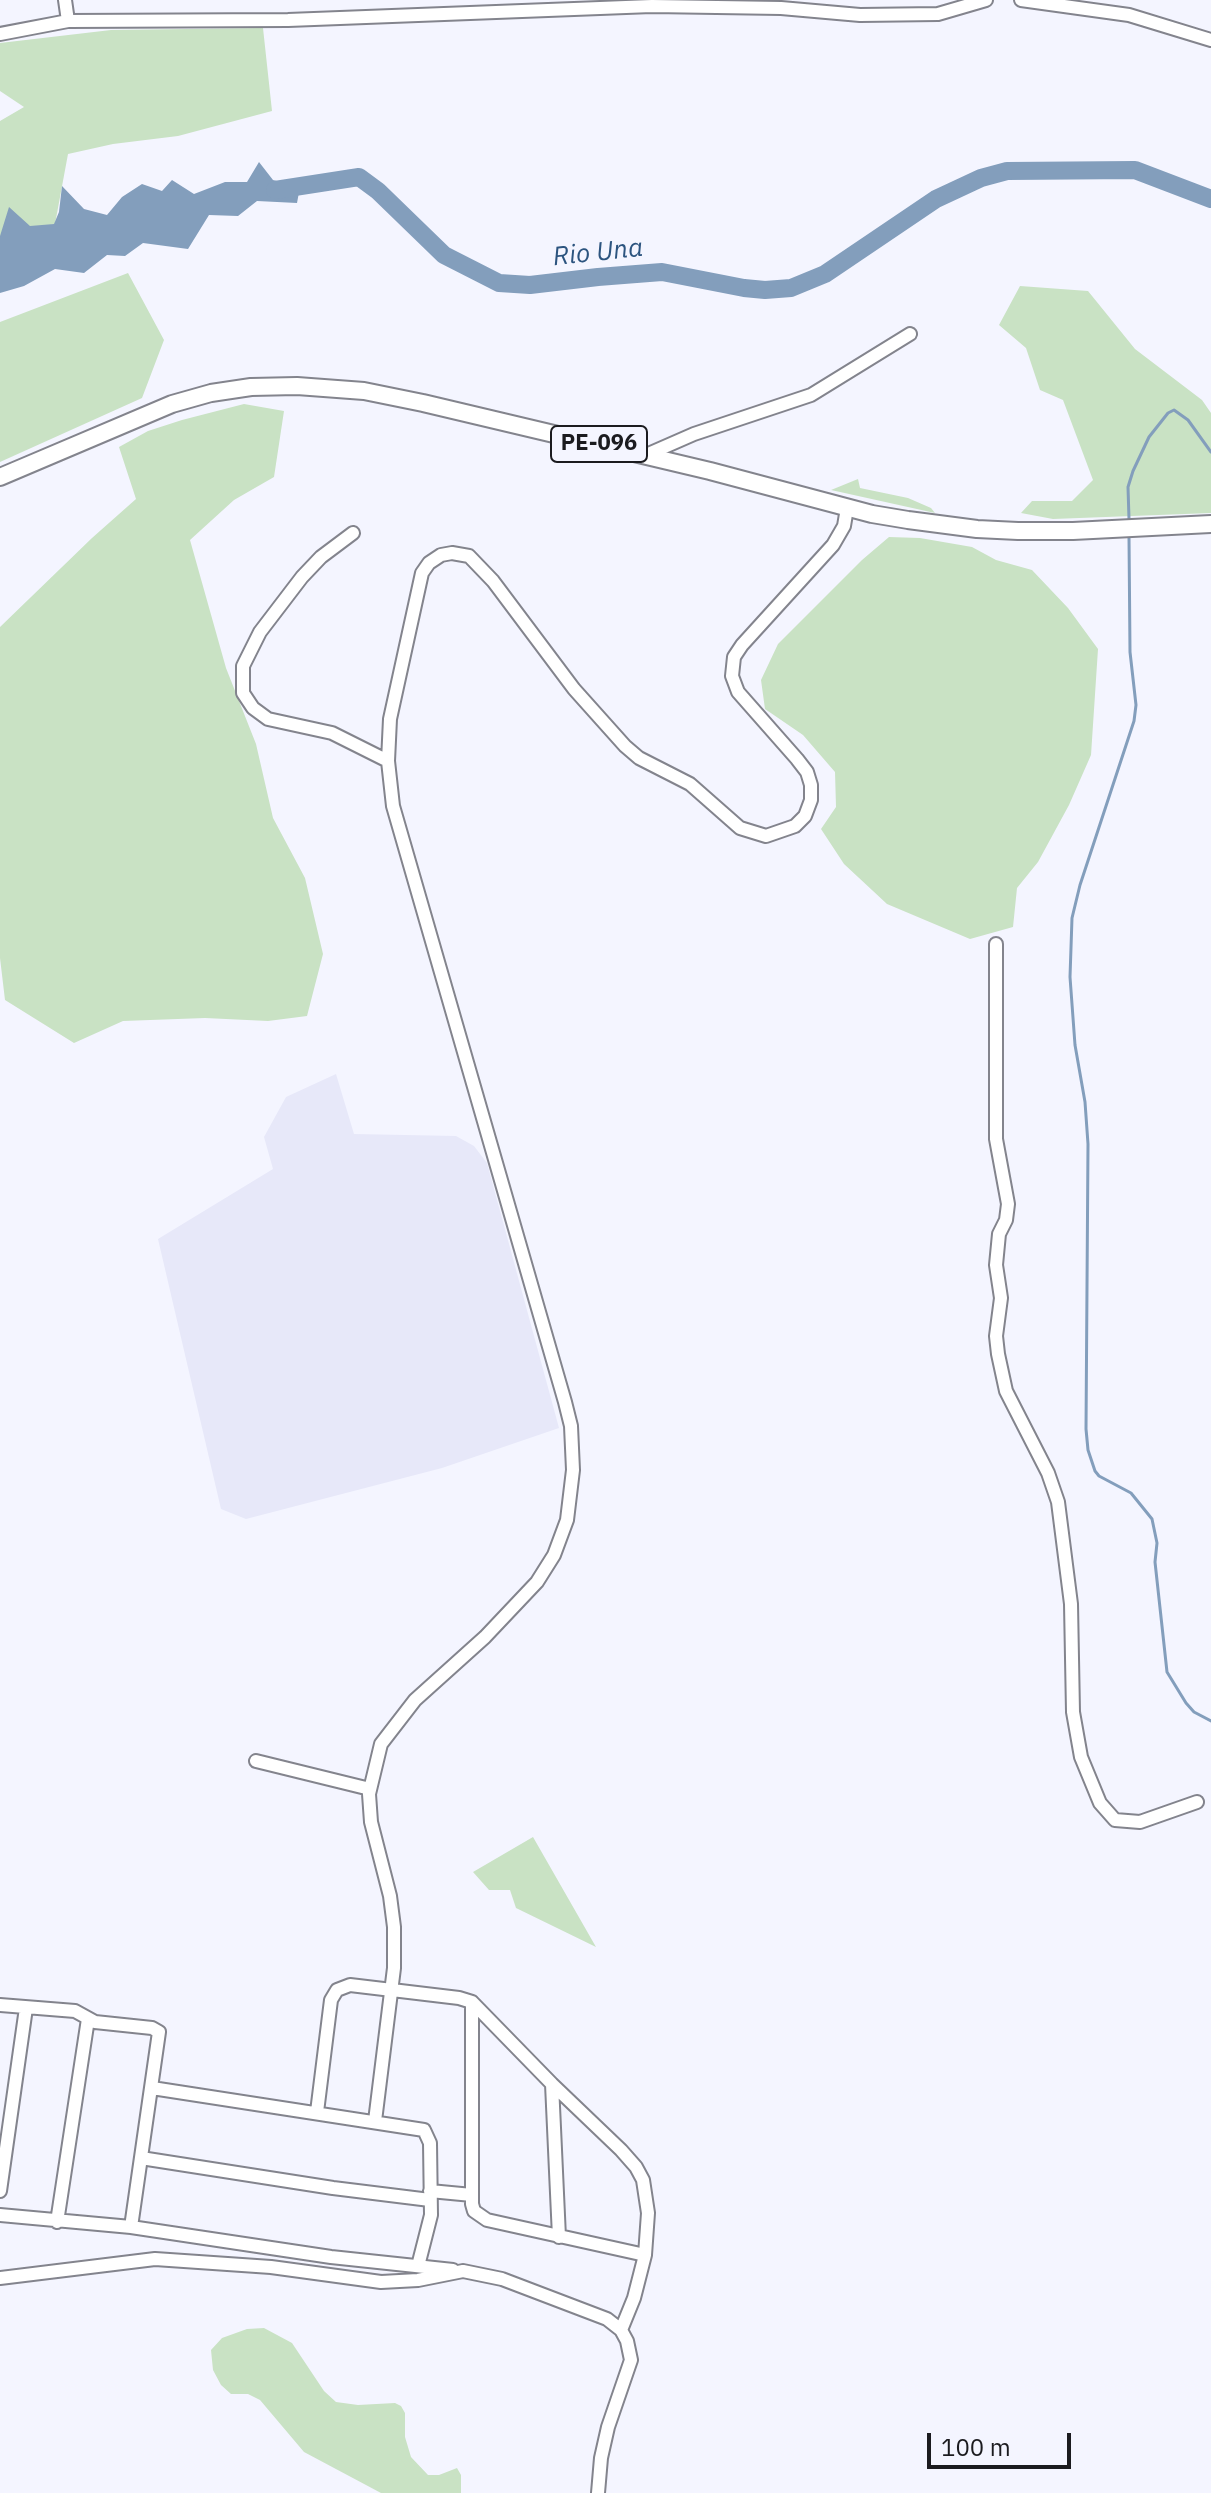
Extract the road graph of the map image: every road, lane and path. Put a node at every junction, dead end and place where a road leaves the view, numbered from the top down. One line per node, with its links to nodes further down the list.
1 (65, 0): 7 (street)
2 (986, 0): 6 (street)
3 (1021, 0): 9 (street)
4 (652, 3): 5 (street); 6 (street)
5 (427, 7): 7 (street)
6 (883, 7)
7 (68, 21): 8 (street)
8 (0, 34)
9 (1211, 40)
10 (910, 334): 11 (street)
11 (646, 455): 12 (main road, PE-096); 13 (main road, PE-096)
12 (0, 477)
13 (847, 508): 14 (main road, PE-096); 16 (street)
14 (1211, 524)
15 (353, 533): 16 (street)
16 (388, 761): 19 (street)
17 (996, 944): 20 (street)
18 (256, 1761): 19 (street)
19 (370, 1789): 21 (street)
20 (1197, 1802)
21 (391, 1992): 22 (street); 28 (street); 29 (street)
22 (472, 2002): 26 (street); 33 (street)
23 (0, 2005): 24 (street)
24 (26, 2008): 25 (street); 31 (street)
25 (88, 2019): 27 (street); 35 (street)
26 (552, 2084): 37 (street); 38 (street)
27 (152, 2088): 28 (street); 30 (street)
28 (317, 2112): 29 (street)
29 (375, 2121): 32 (street)
30 (141, 2158): 32 (street); 36 (street)
31 (0, 2191)
32 (430, 2195): 33 (street); 39 (street)
33 (472, 2195): 37 (street)
34 (0, 2215): 35 (street)
35 (57, 2222): 36 (street)
36 (131, 2227): 39 (street)
37 (559, 2237): 38 (street)
38 (645, 2255): 42 (street)
39 (418, 2266): 40 (street)
40 (463, 2271): 41 (street); 42 (street)
41 (0, 2278)
42 (621, 2330): 43 (street)
43 (598, 2493)

